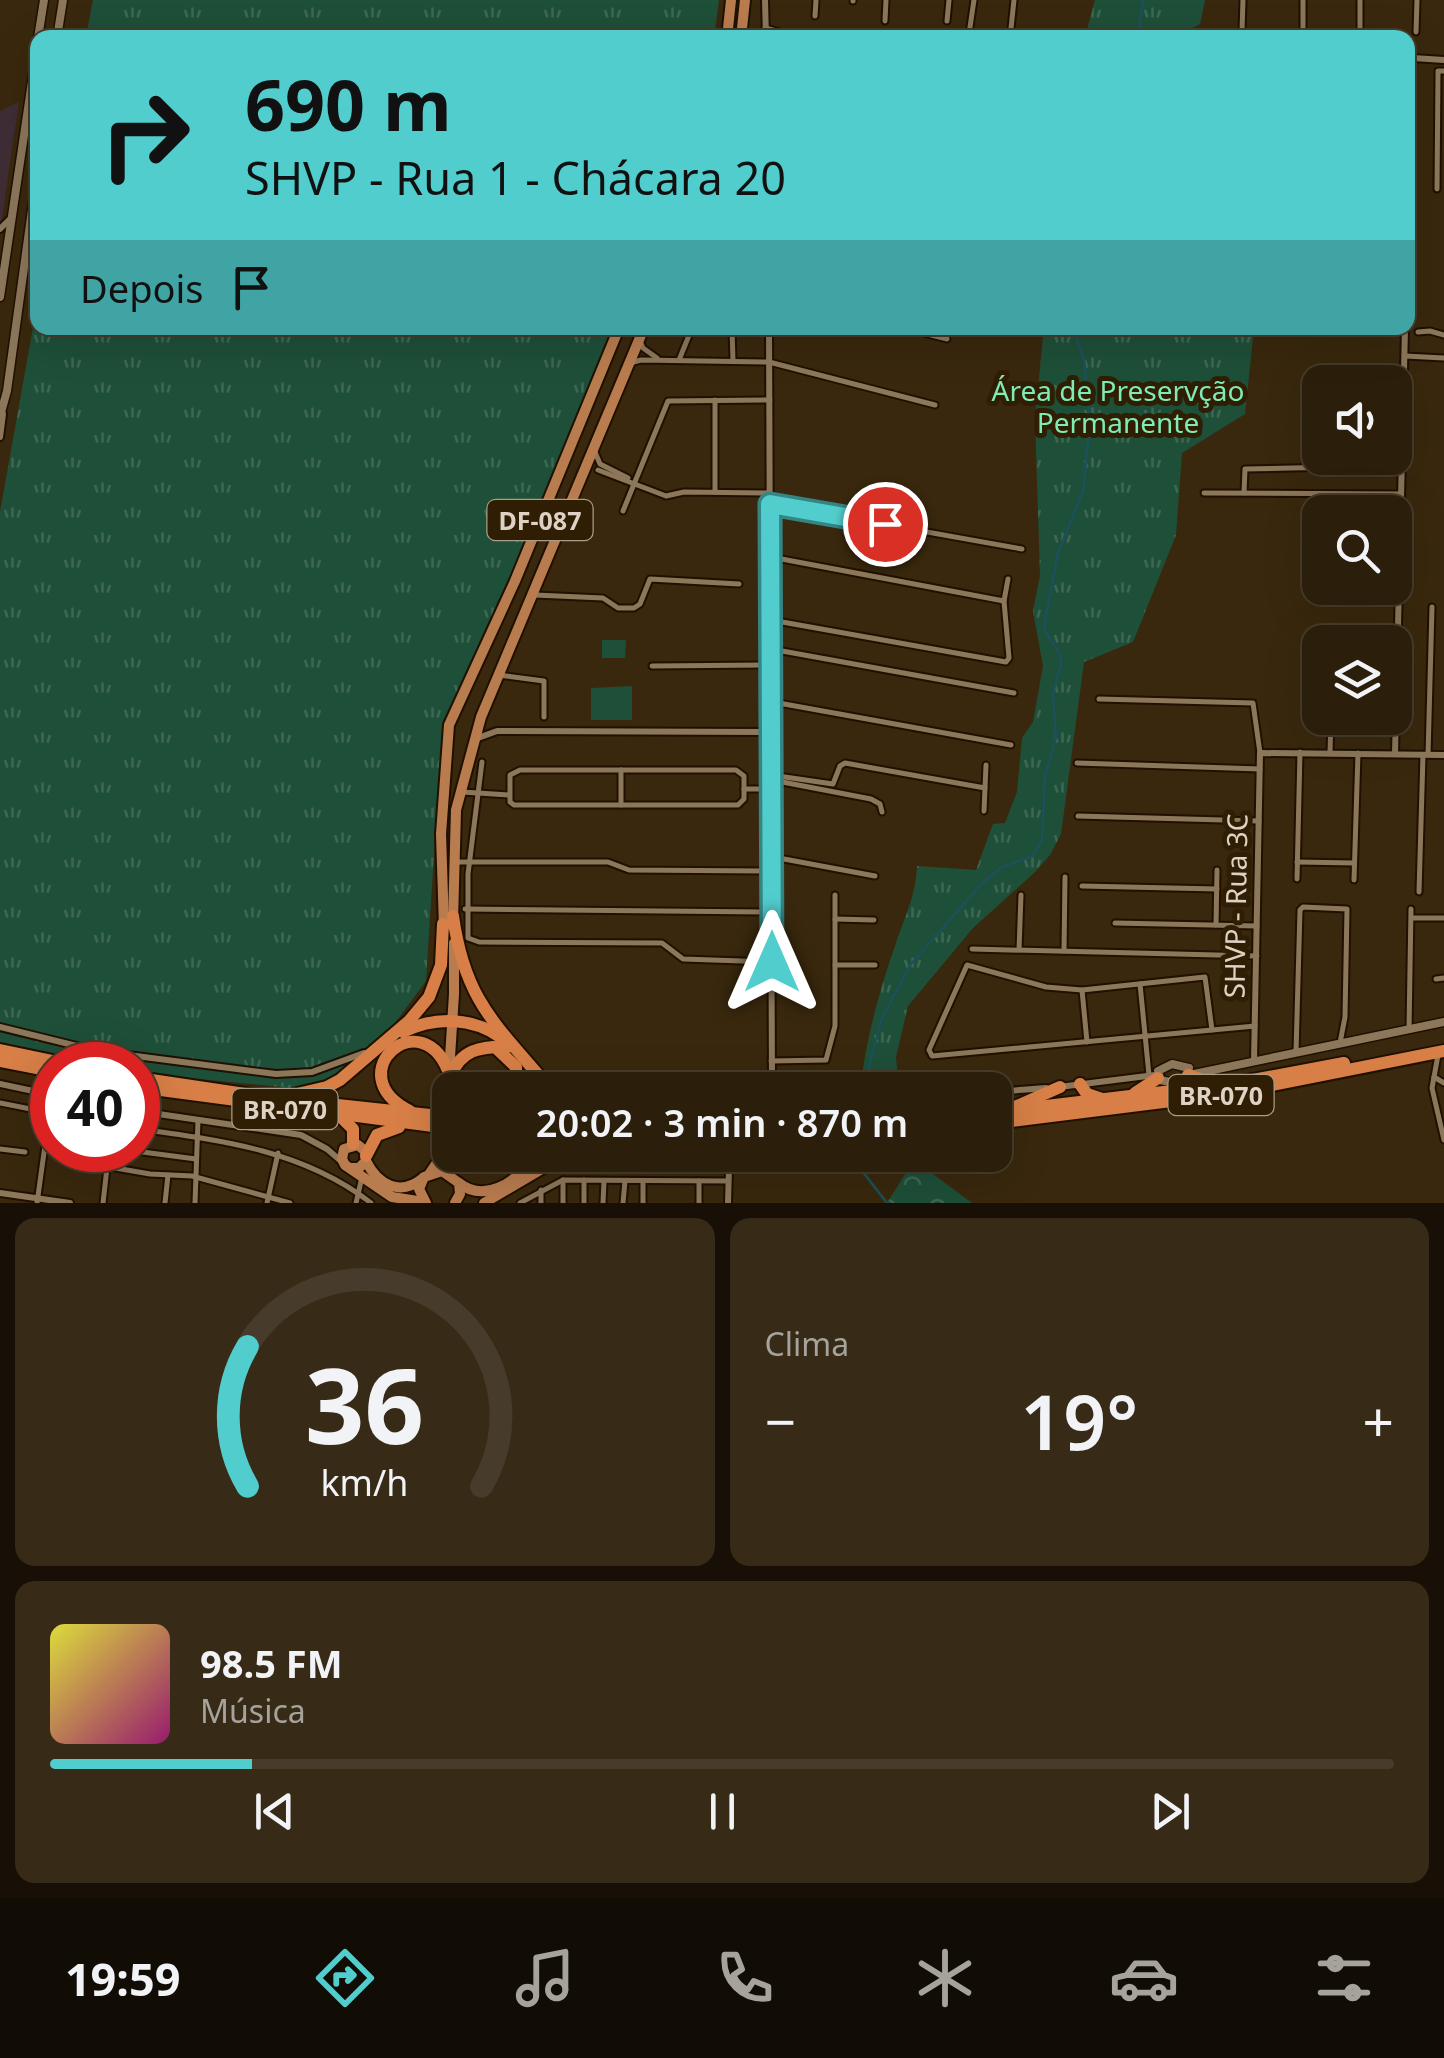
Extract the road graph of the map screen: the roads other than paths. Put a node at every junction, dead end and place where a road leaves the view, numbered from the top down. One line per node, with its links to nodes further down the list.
1 (44, 0): 19 (main road)
2 (63, 0): 20 (main road)
3 (731, 0): 21 (main road)
4 (744, 0): 22 (main road)
5 (766, 0): 18 (street)
6 (816, 0): 15 (street)
7 (886, 0): 16 (street)
8 (949, 0): 17 (street)
9 (974, 0): 24 (street)
10 (1014, 0): 25 (street)
11 (1243, 0): 26 (street)
12 (1303, 0): 27 (street)
13 (1360, 0): 28 (street)
14 (1417, 0): 29 (street)
15 (815, 16)
16 (885, 21)
17 (948, 21)
18 (765, 28): 23 (street)
19 (39, 30)
20 (58, 30)
21 (728, 30)
22 (742, 30)
23 (773, 30)
24 (970, 30)
25 (1011, 30)
26 (1242, 30)
27 (1303, 30)
28 (1360, 30)
29 (1416, 32)
30 (1415, 56): 31 (street)
31 (1442, 59): 32 (street)
32 (1441, 71): 36 (street)
33 (30, 107): 35 (main road)
34 (30, 119): 35 (main road)
35 (24, 126): 37 (main road)
36 (1438, 189)
37 (11, 218): 39 (street); 40 (main road)
38 (30, 220): 63 (main road)
39 (0, 228)
40 (1, 276): 41 (main road)
41 (0, 297)
42 (1418, 332): 51 (street)
43 (616, 335): 97 (main road, DF-087)
44 (641, 335): 61 (main road, DF-087)
45 (643, 335): 53 (street)
46 (689, 335): 58 (street)
47 (732, 335): 59 (street)
48 (769, 335): 60 (street)
49 (931, 335): 52 (street)
50 (1405, 335): 54 (street)
51 (1444, 335)
52 (947, 339)
53 (646, 350): 56 (street); 57 (street)
54 (1405, 356): 55 (street); 62 (street)
55 (1444, 358)
56 (641, 360): 57 (street); 61 (street)
57 (659, 360): 58 (street)
58 (679, 360): 59 (street)
59 (733, 360): 60 (street)
60 (769, 362): 65 (street); 66 (street)
61 (628, 364): 69 (main road, DF-087)
62 (1404, 365)
63 (4, 394): 67 (main road); 68 (street)
64 (715, 400): 65 (street); 73 (street); 75 (street)
65 (770, 400): 76 (street)
66 (936, 405)
67 (0, 416)
68 (0, 437)
69 (596, 440): 70 (street); 74 (main road, DF-087)
70 (599, 467): 73 (street); 74 (street)
71 (1302, 468): 78 (street)
72 (1400, 475): 79 (street)
73 (636, 483): 75 (street); 81 (street)
74 (578, 486): 86 (main road, DF-087)
75 (715, 492): 76 (street)
76 (770, 492): 80 (street)
77 (1204, 492): 78 (street)
78 (1244, 493): 79 (street)
79 (1401, 494): 110 (street)
80 (770, 504): 82 (street); 83 (street)
81 (623, 511)
82 (1022, 549)
83 (770, 556): 87 (street); 89 (street)
84 (1008, 579): 87 (street)
85 (739, 584): 86 (street)
86 (532, 594): 93 (main road, DF-087)
87 (1004, 602): 89 (street)
88 (1432, 607): 111 (street)
89 (770, 620): 90 (street)
90 (771, 649): 91 (street); 94 (street)
91 (772, 665): 92 (street); 96 (street)
92 (652, 666)
93 (498, 675): 98 (main road, DF-087); 99 (street)
94 (1014, 693)
95 (1099, 699): 108 (street)
96 (772, 702): 101 (street); 105 (street)
97 (458, 710): 98 (main road); 103 (main road, DF-087)
98 (481, 718): 100 (street); 104 (main road, DF-087)
99 (544, 718)
100 (497, 731): 101 (street); 104 (street)
101 (772, 732): 118 (street)
102 (1330, 735): 107 (street)
103 (449, 738): 104 (main road); 146 (main road, DF-087)
104 (476, 741): 121 (main road, DF-087)
105 (1011, 745)
106 (1300, 752): 107 (street); 108 (street); 132 (street)
107 (1330, 752): 109 (street)
108 (1260, 753): 116 (street, SHVP - Rua 3C)
109 (1358, 753): 110 (street); 133 (street)
110 (1395, 754): 111 (street)
111 (1426, 754): 112 (street); 142 (street)
112 (1444, 755)
113 (482, 762): 122 (street)
114 (1077, 763): 116 (street)
115 (986, 765): 119 (street)
116 (1260, 768): 128 (street, SHVP - Rua 3C)
117 (621, 770): 120 (street); 123 (street); 124 (street)
118 (772, 781): 119 (street); 120 (street); 125 (street); 129 (street)
119 (985, 788): 126 (street)
120 (744, 790): 124 (street)
121 (460, 791): 122 (street); 130 (main road, DF-087)
122 (478, 793): 123 (street); 131 (street)
123 (509, 795): 124 (street)
124 (621, 805)
125 (882, 812)
126 (984, 812)
127 (1078, 816): 128 (street)
128 (1259, 821): 152 (street, SHVP - Rua 3C)
129 (772, 860): 135 (street); 136 (street)
130 (456, 861): 131 (street); 146 (main road, DF-087)
131 (469, 862): 135 (street); 146 (street)
132 (1297, 862): 133 (street); 138 (street)
133 (1354, 863): 139 (street)
134 (1217, 870): 141 (street)
135 (772, 871): 145 (street)
136 (875, 876)
137 (1065, 877): 155 (street)
138 (1297, 879)
139 (1354, 880)
140 (1082, 886): 141 (street)
141 (1217, 889): 151 (street)
142 (1418, 892)
143 (835, 895): 148 (street)
144 (1021, 895): 154 (street)
145 (772, 912): 146 (street); 157 (street)
146 (457, 915): 157 (street); 162 (main road, DF-087); 171 (highway); 174 (highway)
147 (1444, 918): 166 (street)
148 (835, 919): 149 (street); 158 (street)
149 (874, 920)
150 (1115, 923): 151 (street)
151 (1216, 925): 152 (street)
152 (1257, 926): 156 (street, SHVP - Rua 3C)
153 (972, 949): 154 (street)
154 (1019, 950): 155 (street)
155 (1064, 951): 156 (street)
156 (1257, 956): 164 (street, SHVP - Rua 3C)
157 (772, 962): 179 (street)
158 (835, 965): 159 (street); 179 (street)
159 (875, 965)
160 (1140, 984): 161 (street); 167 (street); 168 (street)
161 (1082, 990): 170 (street); 170 (street)
162 (453, 1020): 171 (highway); 174 (highway); 184 (main road, DF-087)
163 (1444, 1022): 166 (main road)
164 (1255, 1026): 167 (street); 180 (street, SHVP - Rua 3C)
165 (0, 1027): 174 (street)
166 (1410, 1029): 169 (main road)
167 (1212, 1030): 168 (street)
168 (1147, 1036): 170 (street); 191 (street)
169 (1341, 1039): 176 (main road); 176 (street)
170 (1086, 1043)
171 (513, 1046): 172 (highway); 182 (highway)
172 (495, 1048): 185 (highway); 186 (highway)
173 (1442, 1048): 192 (street); 198 (highway, BR-070); 212 (highway, BR-070)
174 (375, 1049): 203 (highway)
175 (0, 1050): 177 (highway)
176 (1296, 1052): 180 (main road)
177 (30, 1056)
178 (0, 1061): 181 (highway)
179 (770, 1061): 189 (street)
180 (1254, 1061): 190 (main road)
181 (30, 1067)
182 (531, 1067): 187 (highway); 188 (street)
183 (449, 1072): 196 (highway)
184 (450, 1072)
185 (452, 1072)
186 (516, 1072)
187 (535, 1072)
188 (538, 1072)
189 (772, 1072)
190 (1189, 1073): 191 (main road); 191 (main road); 198 (highway)
191 (1154, 1076): 197 (street); 204 (highway)
192 (1434, 1077): 194 (street); 209 (street)
193 (160, 1081): 203 (highway, BR-070)
194 (1444, 1083)
195 (0, 1084): 200 (street)
196 (382, 1084): 206 (highway); 216 (highway)
197 (1080, 1084): 199 (street); 204 (highway)
198 (1224, 1085): 204 (highway, BR-070)
199 (1060, 1087): 202 (street); 208 (highway)
200 (30, 1090)
201 (160, 1090): 213 (highway, BR-070)
202 (1012, 1091)
203 (273, 1098): 206 (highway, BR-070)
204 (1119, 1099): 211 (highway, BR-070)
205 (0, 1104): 207 (street)
206 (360, 1107): 216 (highway, BR-070)
207 (30, 1109)
208 (1012, 1109)
209 (1440, 1111): 220 (street)
210 (160, 1114): 215 (street)
211 (1012, 1114)
212 (1012, 1115)
213 (341, 1116): 216 (highway, BR-070); 221 (highway)
214 (432, 1119): 216 (highway, BR-070, bridge)
215 (198, 1120): 219 (street); 223 (street)
216 (424, 1120): 217 (highway, BR-070, bridge); 227 (highway)
217 (432, 1122)
218 (160, 1132): 219 (street)
219 (196, 1137): 225 (street); 228 (street)
220 (1444, 1140)
221 (348, 1147): 223 (street); 227 (main road); 229 (main road)
222 (0, 1149): 224 (street)
223 (327, 1149): 229 (street)
224 (26, 1152)
225 (278, 1153): 251 (street); 255 (street)
226 (160, 1155): 228 (street)
227 (366, 1158): 229 (main road); 239 (main road)
228 (196, 1160): 241 (street)
229 (348, 1167): 240 (main road)
230 (432, 1168): 239 (main road, DF-087)
231 (42, 1172): 254 (street)
232 (106, 1172): 258 (street)
233 (148, 1172): 238 (street)
234 (454, 1172): 244 (main road, DF-087)
235 (519, 1172): 244 (main road)
236 (535, 1172): 266 (main road)
237 (729, 1172): 249 (street)
238 (168, 1175): 241 (street); 259 (street)
239 (427, 1175): 244 (main road); 264 (main road)
240 (362, 1177): 251 (street); 264 (main road)
241 (196, 1178): 255 (street); 260 (street)
242 (564, 1180): 243 (street); 250 (street); 269 (street)
243 (584, 1180): 245 (street); 270 (street)
244 (458, 1181): 265 (main road)
245 (604, 1181): 246 (street); 271 (street)
246 (624, 1181): 247 (street); 272 (street)
247 (644, 1181): 248 (street); 273 (street)
248 (699, 1181): 249 (street); 274 (street)
249 (728, 1181): 275 (street)
250 (540, 1190): 267 (street); 268 (street)
251 (358, 1192): 262 (street); 263 (street)
252 (0, 1193): 253 (street)
253 (17, 1199): 254 (street)
254 (38, 1200): 256 (street)
255 (268, 1201): 261 (street)
256 (58, 1202): 257 (street)
257 (70, 1203)
258 (102, 1203)
259 (165, 1203)
260 (195, 1203)
261 (290, 1203)
262 (356, 1203)
263 (371, 1203)
264 (425, 1203)
265 (455, 1203)
266 (484, 1203)
267 (520, 1203)
268 (540, 1203)
269 (563, 1203)
270 (584, 1203)
271 (604, 1203)
272 (624, 1203)
273 (644, 1203)
274 (699, 1203)
275 (728, 1203)

